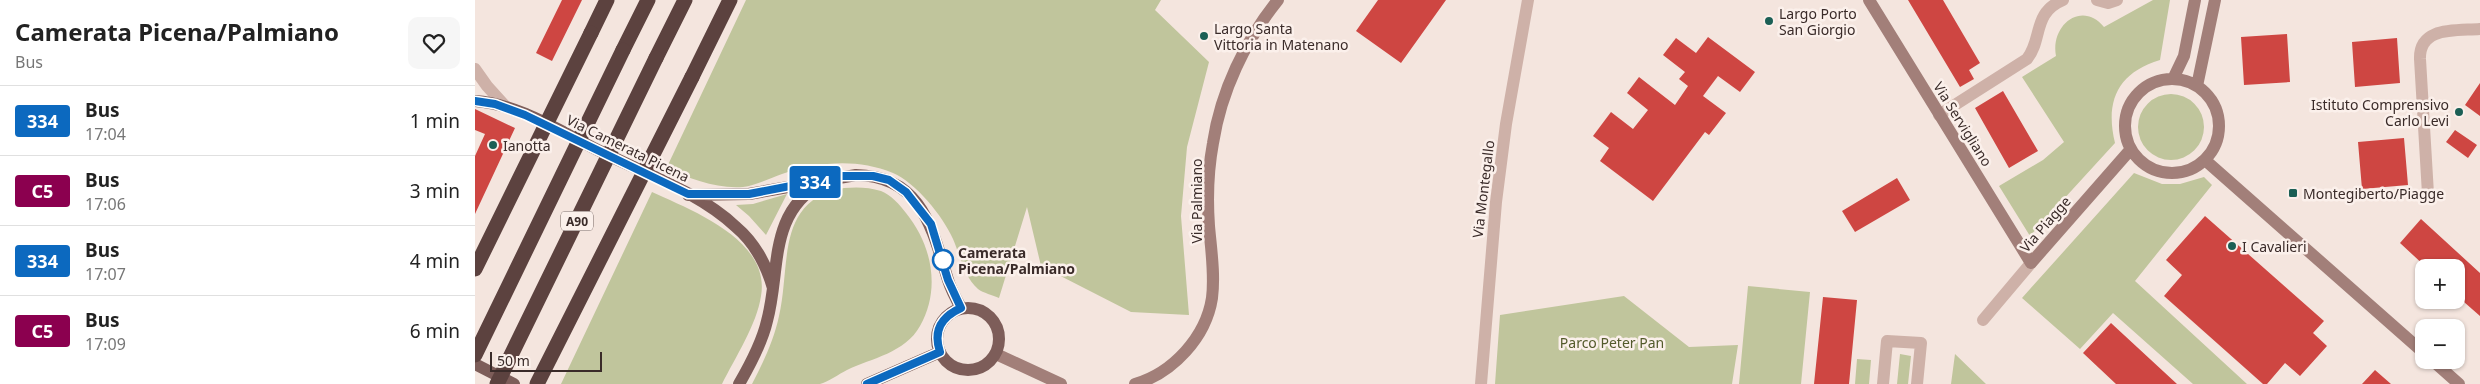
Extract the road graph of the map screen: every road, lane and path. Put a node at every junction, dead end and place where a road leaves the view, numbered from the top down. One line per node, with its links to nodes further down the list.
1 (607, 0): 26 (highway, bridge)
2 (648, 0): 33 (highway, A90, bridge)
3 (685, 0): 36 (highway, A90, bridge)
4 (730, 0): 38 (highway, bridge)
5 (1278, 0): 42 (street, Via Palmiano)
6 (1529, 0): 43 (street, Via Montegallo)
7 (1869, 0): 19 (street, Via Servigliano)
8 (2063, 0): 19 (street)
9 (2097, 0): 10 (street)
10 (2117, 0)
11 (2195, 0): 15 (street)
12 (2215, 0): 16 (street)
13 (2480, 29): 24 (street)
14 (475, 69): 18 (street)
15 (2173, 79): 16 (street); 20 (street)
16 (2197, 86): 21 (street)
17 (475, 101): 18 (main road, Via Camerata Picena)
18 (506, 107): 23 (main road, Via Camerata Picena)
19 (1939, 115): 25 (street, Via Servigliano)
20 (2131, 149): 21 (street); 25 (street, Via Piagge)
21 (2205, 160): 30 (street)
22 (826, 181): 23 (main road, Via Camerata Picena); 27 (main road); 28 (main road, Via Camerata Picena)
23 (688, 194): 27 (main road)
24 (2428, 194)
25 (2031, 263): 29 (street, Via Piagge)
26 (475, 269)
27 (773, 288): 39 (main road)
28 (961, 308): 31 (main road); 32 (main road)
29 (1983, 320)
30 (2415, 345)
31 (940, 352): 32 (main road); 40 (main road)
32 (996, 354): 41 (street)
33 (475, 355)
34 (475, 364): 37 (main road)
35 (2442, 369): 46 (street)
36 (497, 384)
37 (514, 384)
38 (537, 384)
39 (739, 384)
40 (867, 384)
41 (1061, 384)
42 (1135, 384)
43 (1481, 384)
44 (1883, 384): 45 (street)
45 (1917, 384)
46 (2459, 384)

